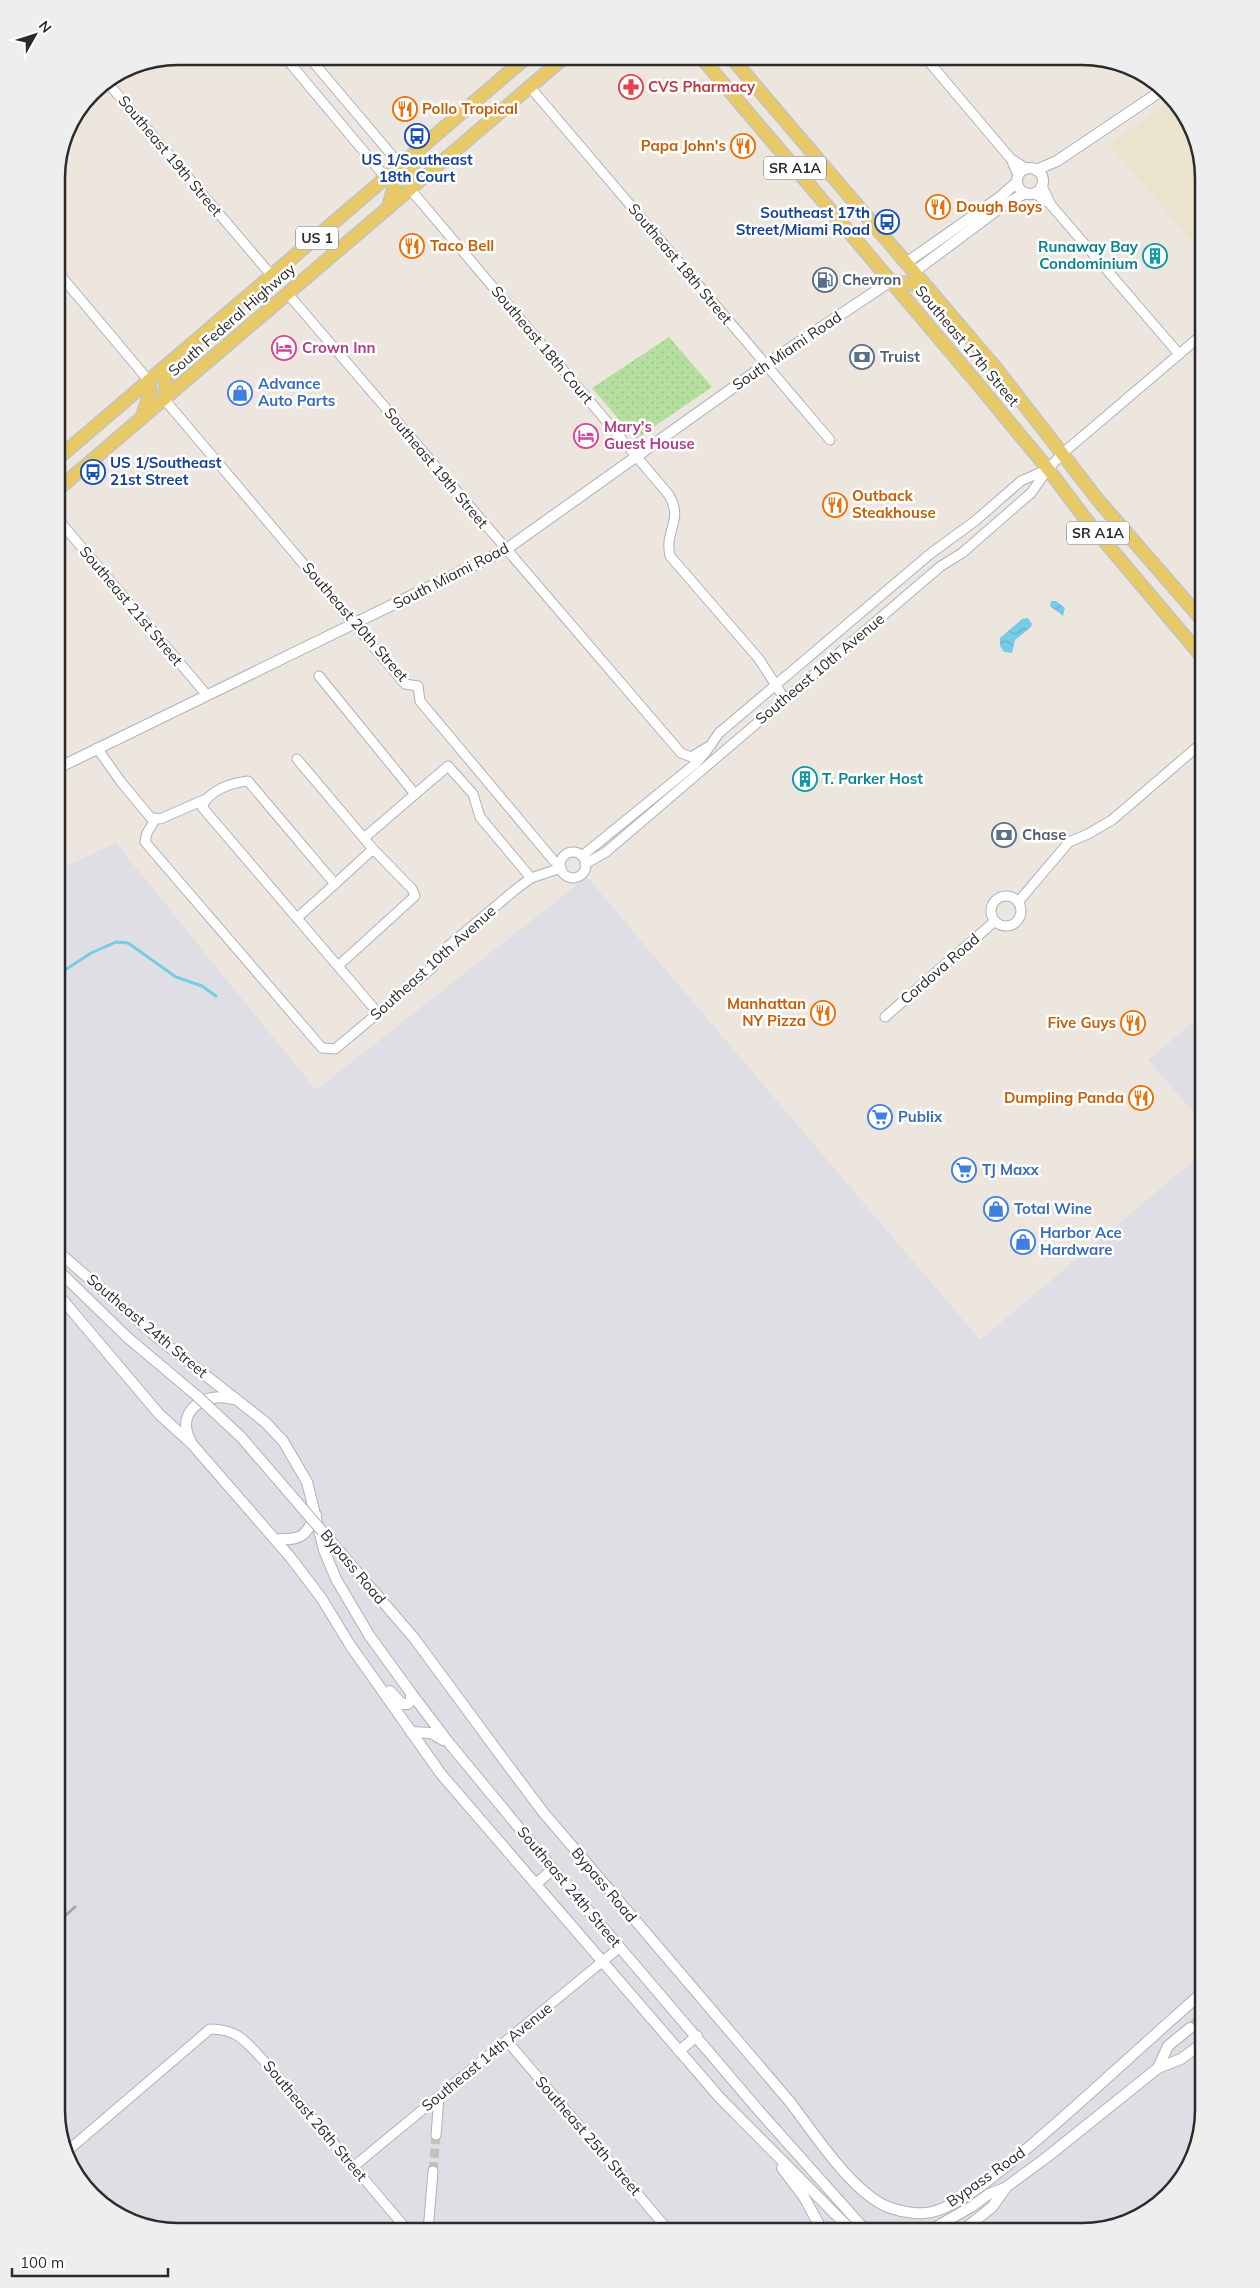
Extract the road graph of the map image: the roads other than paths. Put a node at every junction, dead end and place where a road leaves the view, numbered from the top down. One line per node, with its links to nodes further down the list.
1 (292, 65): 17 (street)
2 (316, 65): 15 (street)
3 (512, 65): 9 (street)
4 (518, 65): 9 (main road, South Federal Highway / US 1)
5 (555, 65): 10 (main road, South Federal Highway / US 1)
6 (708, 65): 26 (main road, Southeast 17th Street / SR A1A)
7 (738, 65): 23 (main road, Southeast 17th Street / SR A1A)
8 (932, 65): 16 (street)
9 (514, 68): 13 (main road, South Federal Highway / US 1)
10 (530, 86): 19 (main road, South Federal Highway / US 1); 32 (street, Southeast 18th Street)
11 (111, 87): 24 (street, Southeast 19th Street)
12 (1157, 93): 14 (street)
13 (420, 149): 15 (main road, South Federal Highway / US 1); 19 (main road)
14 (1057, 161): 16 (street); 18 (street)
15 (401, 166): 17 (main road, South Federal Highway / US 1); 22 (main road)
16 (1025, 174): 18 (street); 20 (street); 23 (street)
17 (386, 178): 24 (main road, South Federal Highway / US 1)
18 (1042, 182): 20 (street); 21 (street)
19 (410, 189): 22 (main road, South Federal Highway / US 1); 39 (street, Southeast 18th Court)
20 (1029, 193): 21 (street); 23 (street)
21 (1051, 205): 30 (street)
22 (388, 208): 28 (main road, South Federal Highway / US 1)
23 (910, 267): 27 (main road, Southeast 17th Street / SR A1A)
24 (272, 276): 31 (main road, South Federal Highway / US 1)
25 (65, 281): 33 (street)
26 (890, 281): 27 (main road); 32 (street, South Miami Road); 40 (main road, Southeast 17th Street / SR A1A)
27 (932, 292): 38 (main road, Southeast 17th Street / SR A1A)
28 (288, 294): 34 (main road, South Federal Highway / US 1); 43 (street, Southeast 19th Street)
29 (1195, 341): 30 (street, Southeast 10th Avenue)
30 (1180, 354): 38 (street, Southeast 10th Avenue)
31 (176, 358): 33 (main road, South Federal Highway / US 1); 34 (main road)
32 (765, 365): 36 (street, Southeast 18th Street); 39 (street, South Miami Road)
33 (149, 381): 35 (main road); 37 (main road, South Federal Highway / US 1)
34 (164, 399): 35 (main road, South Federal Highway / US 1); 45 (street, Southeast 20th Street)
35 (142, 417): 41 (main road, South Federal Highway / US 1)
36 (830, 440)
37 (65, 452)
38 (1063, 453): 40 (street, Southeast 10th Avenue); 44 (main road, Southeast 17th Street / SR A1A)
39 (636, 456): 43 (street, South Miami Road); 50 (street, Southeast 18th Court)
40 (1048, 468): 46 (street, Southeast 10th Avenue); 47 (street, Southeast 10th Avenue); 48 (main road, Southeast 17th Street / SR A1A)
41 (65, 483)
42 (65, 528): 51 (street, Southeast 21st Street)
43 (506, 550): 45 (street, South Miami Road); 53 (street, Southeast 19th Street)
44 (1195, 612)
45 (355, 625): 51 (street, South Miami Road); 64 (street, Southeast 20th Street)
46 (834, 636): 47 (street); 50 (street, Southeast 10th Avenue)
47 (844, 648): 52 (street, Southeast 10th Avenue)
48 (1195, 649)
49 (320, 676): 58 (street)
50 (776, 685): 52 (street, Southeast 18th Court); 53 (street, Southeast 10th Avenue)
51 (206, 694): 54 (street, South Miami Road)
52 (784, 698): 63 (street, Southeast 10th Avenue)
53 (711, 745): 63 (street, Southeast 10th Avenue)
54 (97, 748): 57 (street, South Miami Road); 60 (street)
55 (1195, 749): 67 (street)
56 (297, 759): 61 (street)
57 (65, 763)
58 (415, 794): 61 (street); 65 (street)
59 (206, 799): 60 (street); 66 (street); 68 (street)
60 (156, 818): 71 (street, Southeast 10th Avenue)
61 (364, 838): 62 (street)
62 (373, 849): 66 (street); 70 (street)
63 (584, 860): 64 (street, Southeast 10th Avenue); 64 (street, Southeast 10th Avenue)
64 (560, 867): 65 (street, Southeast 10th Avenue)
65 (531, 878): 71 (street, Southeast 10th Avenue)
66 (335, 884): 68 (street)
67 (1018, 902): 69 (street); 69 (street)
68 (297, 918): 70 (street)
69 (995, 921): 72 (street, Cordova Road)
70 (338, 966): 71 (street)
71 (378, 1013)
72 (884, 1017)
73 (65, 1258): 76 (street, Southeast 24th Street)
74 (65, 1277): 88 (street, Bypass Road, bridge)
75 (65, 1303): 77 (street, Southeast 24th Street)
76 (238, 1401): 77 (street, Southeast 24th Street); 78 (street, Southeast 24th Street)
77 (192, 1444): 79 (street, Southeast 24th Street)
78 (316, 1514): 79 (street); 81 (street, Southeast 24th Street)
79 (275, 1539): 80 (street, Southeast 24th Street)
80 (377, 1683): 81 (street); 82 (street, Southeast 24th Street)
81 (411, 1693): 83 (street, Southeast 24th Street)
82 (411, 1732): 83 (street); 85 (street, Southeast 24th Street)
83 (449, 1743): 84 (street, Southeast 24th Street)
84 (554, 1870): 85 (street); 86 (street, Southeast 24th Street)
85 (536, 1884): 87 (street, Southeast 24th Street)
86 (620, 1947): 87 (street, Southeast 14th Avenue); 90 (street, Southeast 24th Street)
87 (602, 1962): 91 (street, Southeast 14th Avenue); 93 (street, Southeast 24th Street)
88 (1195, 1999)
89 (1190, 2028): 94 (street)
90 (697, 2036): 93 (street); 107 (street, Southeast 24th Street)
91 (507, 2041): 95 (street, Southeast 14th Avenue); 104 (street, Southeast 25th Street)
92 (1195, 2049): 94 (street)
93 (679, 2051): 97 (street, Southeast 24th Street)
94 (1158, 2068): 101 (street)
95 (439, 2097): 96 (street); 99 (street, Southeast 14th Avenue)
96 (436, 2135)
97 (758, 2136): 105 (street); 106 (street, Southeast 24th Street)
98 (72, 2147): 99 (street, Southeast 26th Street)
99 (353, 2167): 102 (street, Southeast 26th Street)
100 (433, 2171): 103 (street)
101 (1005, 2188): 108 (street); 109 (street)
102 (400, 2223)
103 (429, 2223)
104 (662, 2223)
105 (818, 2223)
106 (844, 2223)
107 (859, 2223)
108 (943, 2223)
109 (972, 2223)

